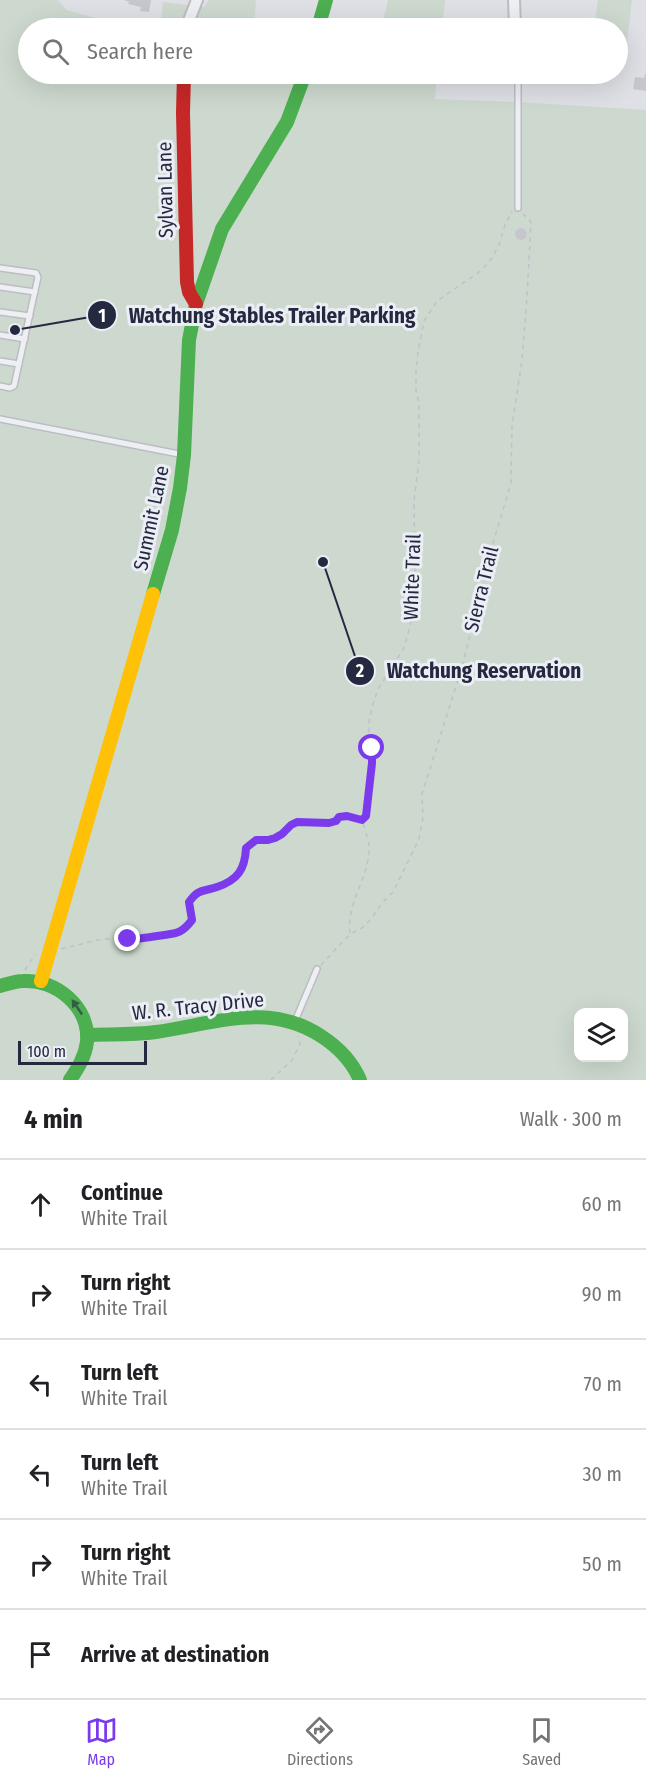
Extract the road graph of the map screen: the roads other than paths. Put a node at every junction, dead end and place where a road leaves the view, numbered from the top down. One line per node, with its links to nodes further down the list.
1 (198, 0): 4 (street)
2 (326, 0): 5 (street)
3 (514, 0): 6 (street)
4 (190, 18)
5 (321, 18)
6 (515, 18)
7 (183, 84): 14 (street, Sylvan Lane)
8 (302, 84): 14 (street, Summit Lane)
9 (518, 84): 10 (lane)
10 (518, 208)
11 (0, 268): 13 (lane)
12 (0, 287): 13 (lane)
13 (35, 292): 16 (lane)
14 (196, 304): 23 (street, Summit Lane)
15 (0, 312): 16 (lane)
16 (30, 316): 18 (lane)
17 (0, 335): 18 (lane)
18 (25, 339): 20 (lane)
19 (0, 361): 20 (lane)
20 (20, 364): 21 (lane)
21 (0, 386)
22 (0, 419): 23 (lane)
23 (184, 455): 25 (street, Summit Lane)
24 (317, 969): 27 (lane)
25 (41, 981): 26 (street); 28 (street, one-way to 25)
26 (0, 986)
27 (295, 1021): 28 (street, W. R. Tracy Drive); 30 (street, W. R. Tracy Drive)
28 (87, 1035): 29 (street)
29 (70, 1080)
30 (360, 1080)

